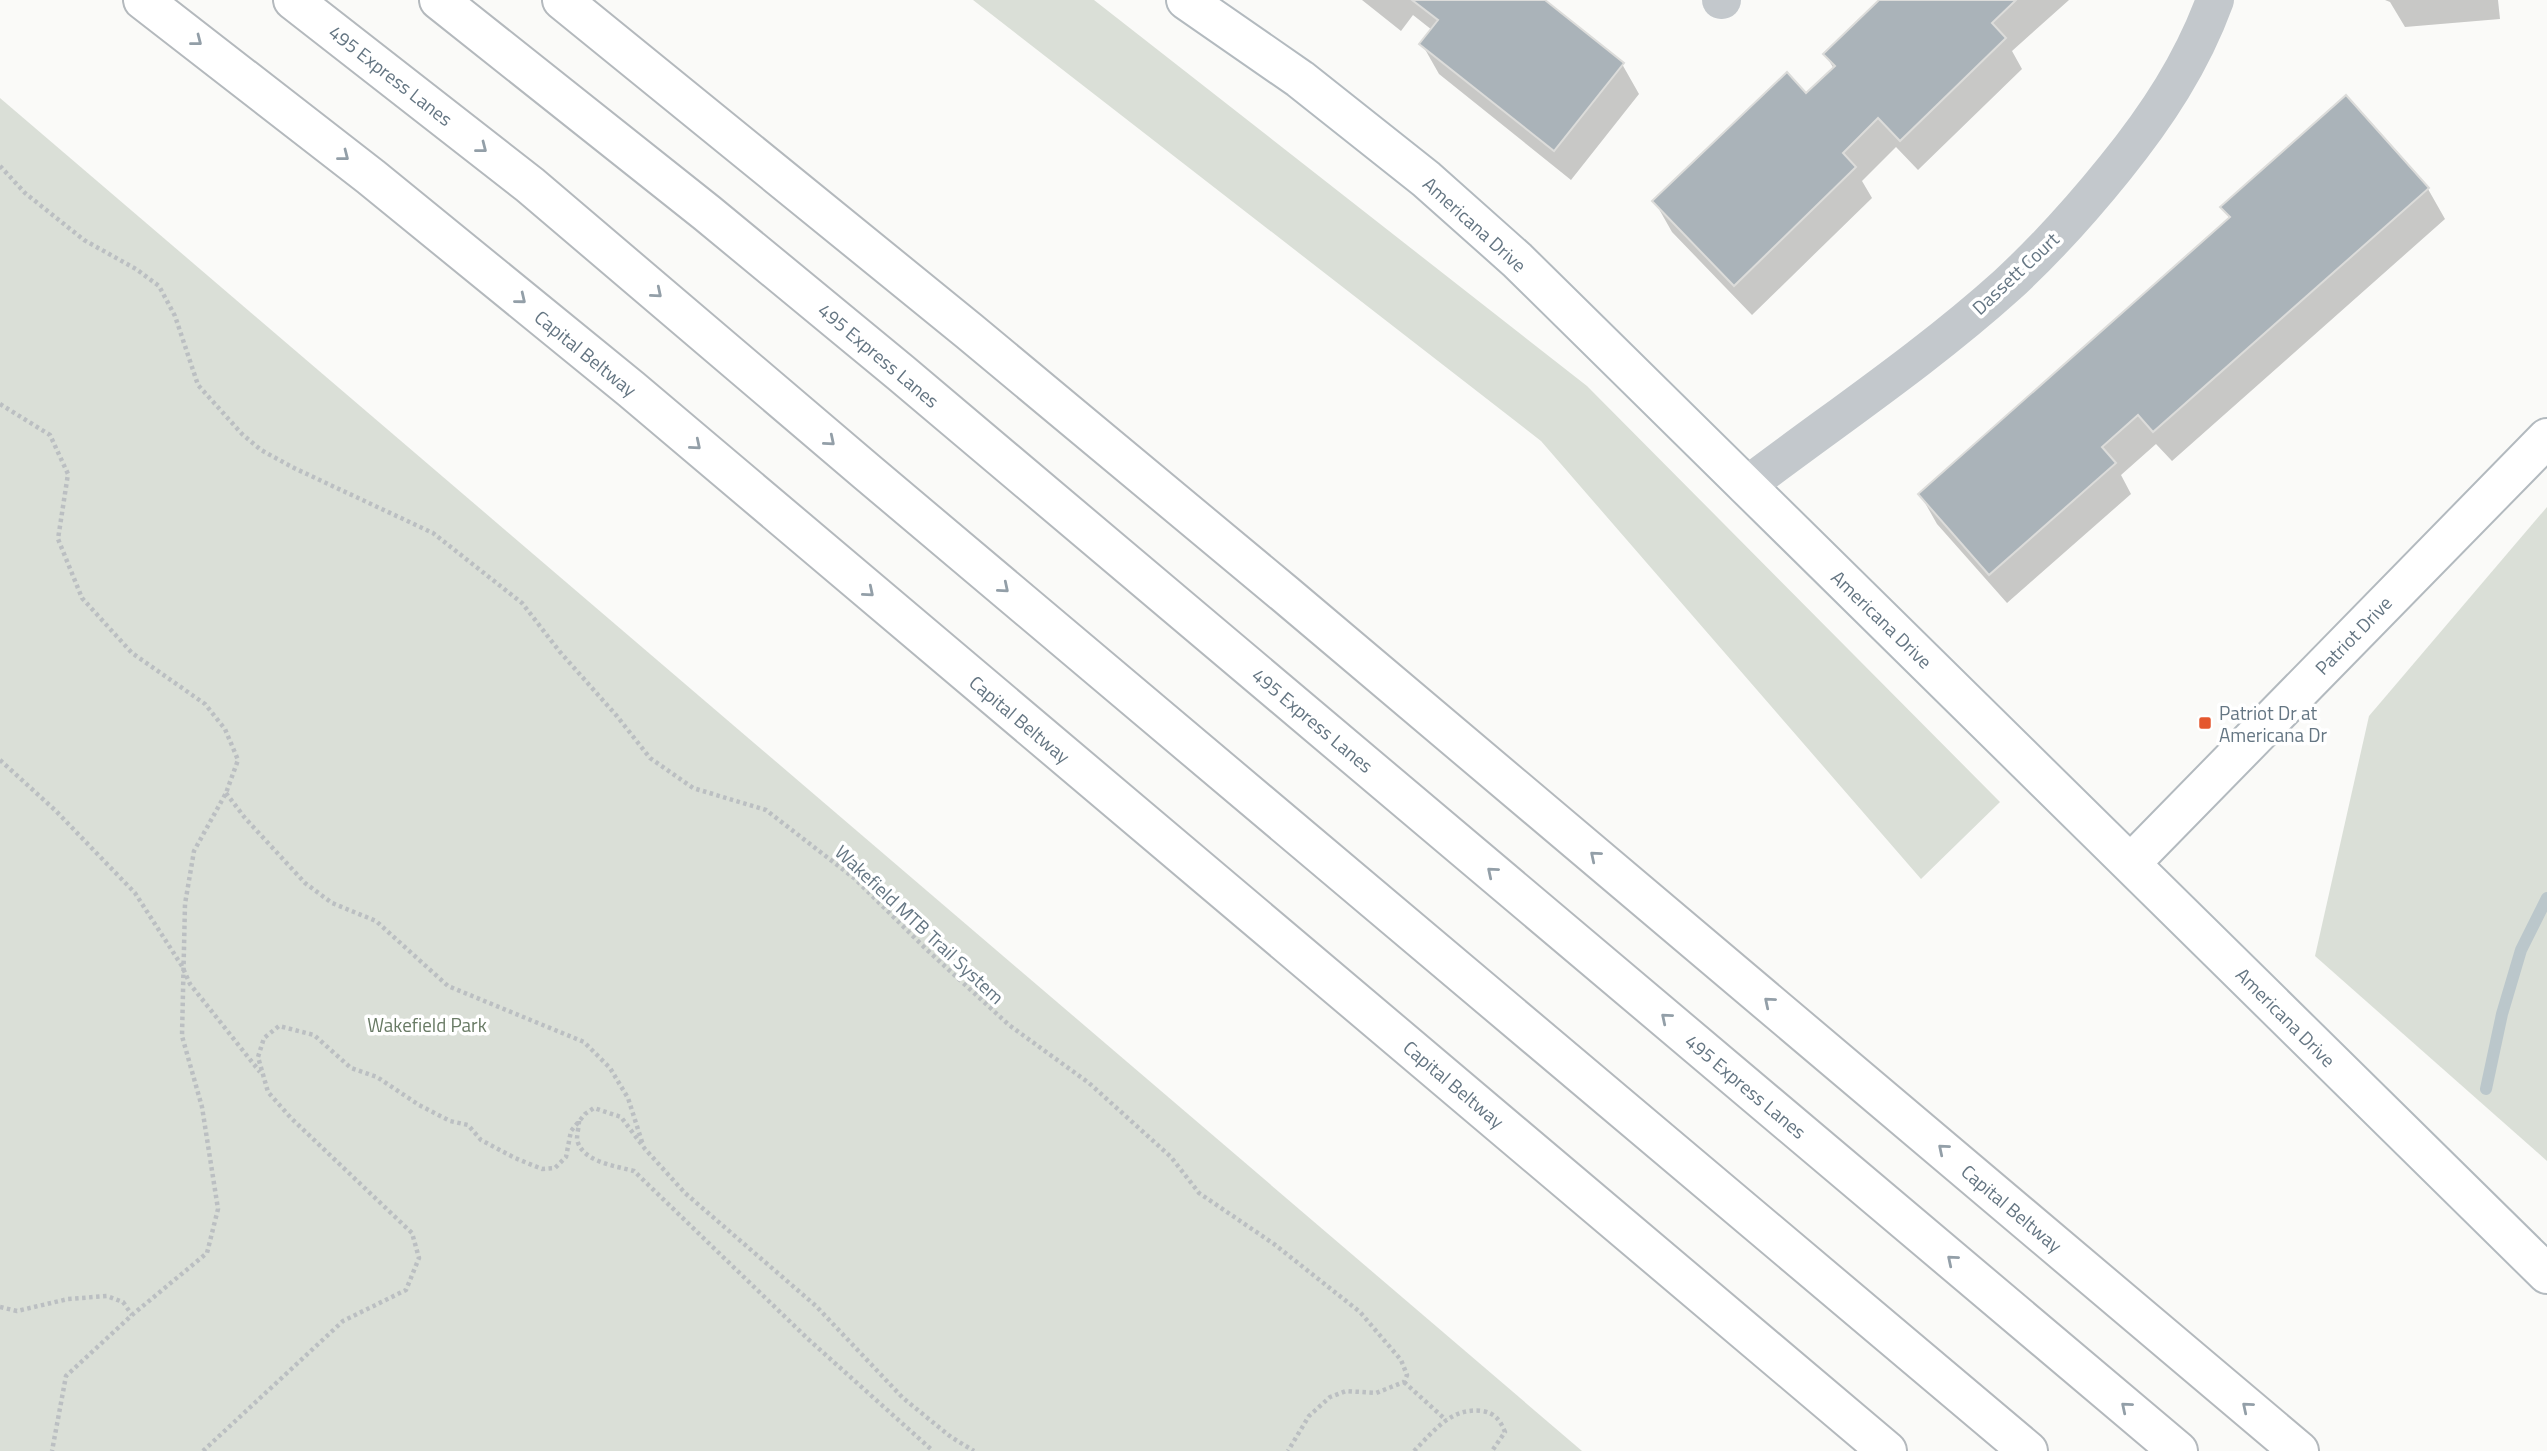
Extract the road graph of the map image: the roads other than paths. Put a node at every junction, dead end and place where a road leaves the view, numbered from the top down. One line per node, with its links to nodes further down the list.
1 (143, 0): 11 (main road, Capital Beltway, one-way to 11)
2 (293, 0): 12 (main road, 495 Express Lanes, one-way to 12)
3 (439, 0): 13 (main road, 495 Express Lanes, one-way to 3)
4 (562, 0): 14 (main road, Capital Beltway, one-way to 4)
5 (1186, 0): 8 (main road, Americana Drive)
6 (2215, 0): 8 (street, Dassett Court)
7 (2547, 438): 9 (main road, Patriot Drive)
8 (1746, 486): 9 (main road, Americana Drive)
9 (2131, 863): 10 (main road, Americana Drive)
10 (2547, 1274)
11 (1887, 1451)
12 (2028, 1451)
13 (2178, 1451)
14 (2299, 1451)

